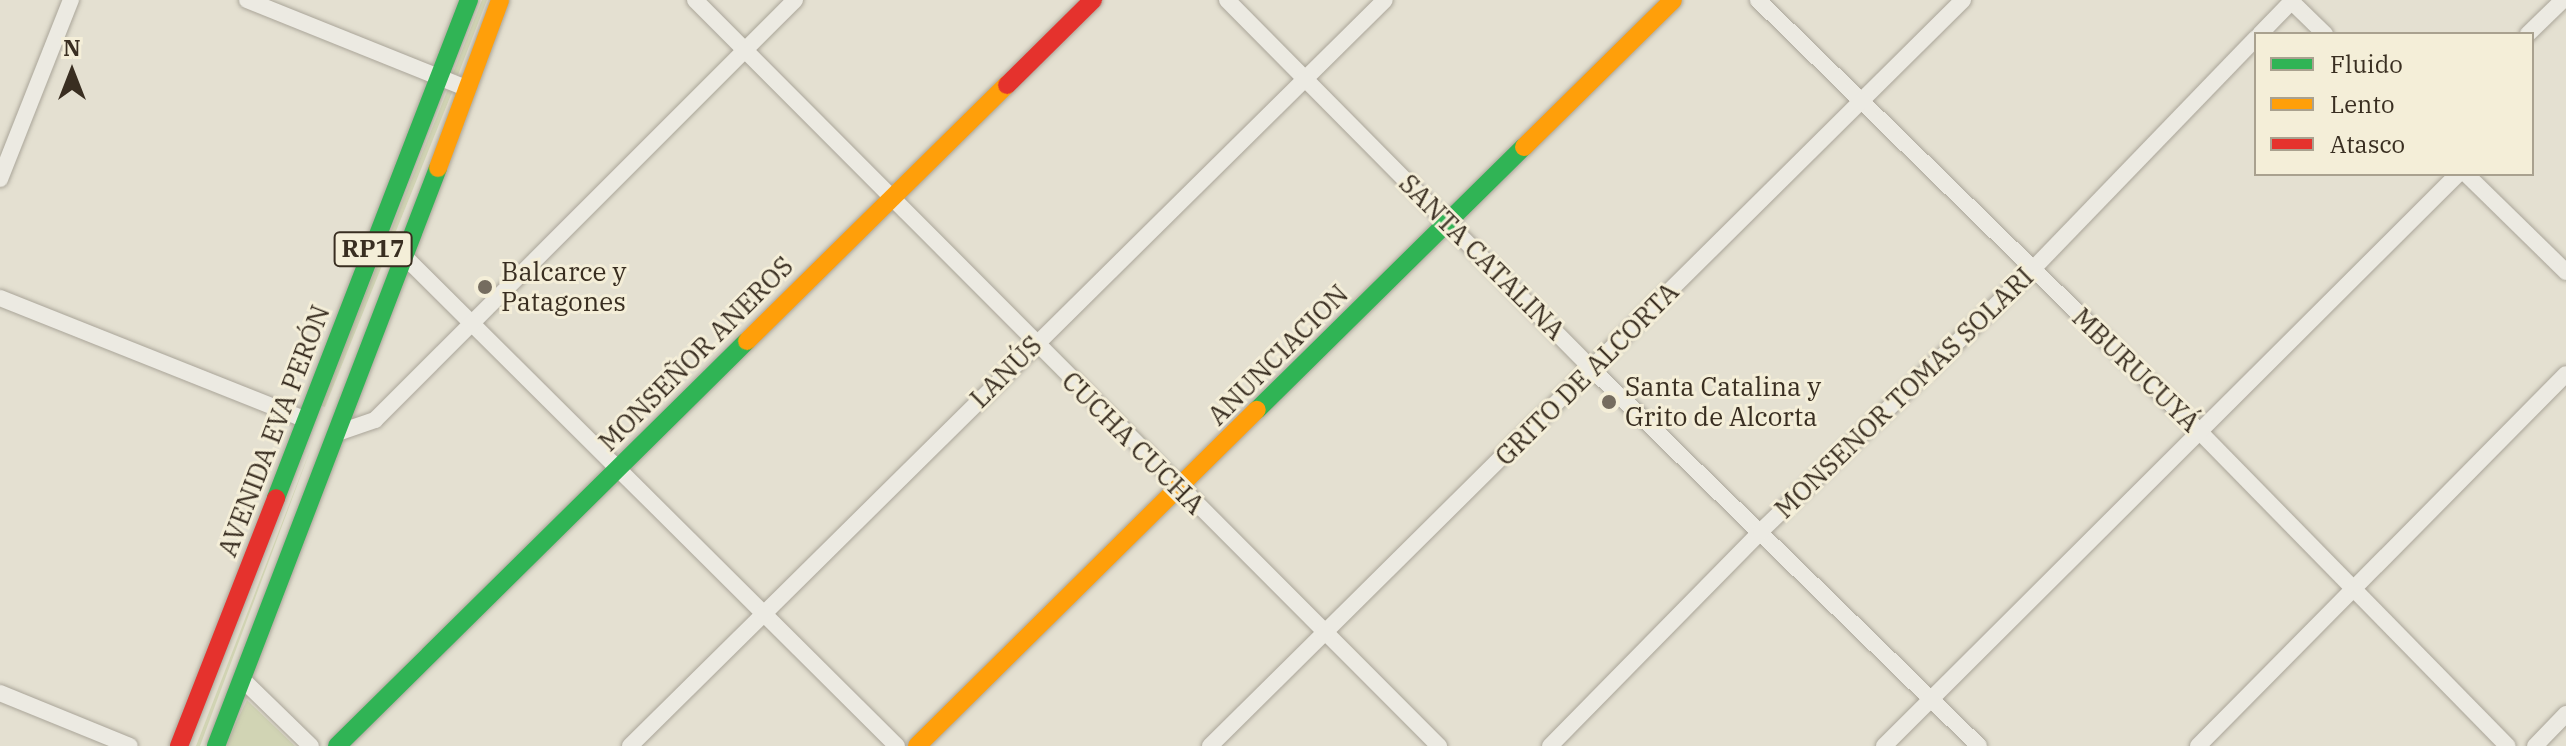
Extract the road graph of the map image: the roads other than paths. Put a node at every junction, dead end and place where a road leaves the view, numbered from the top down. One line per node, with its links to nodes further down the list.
1 (71, 0): 26 (street)
2 (247, 0): 20 (street)
3 (469, 0): 20 (street, AVENIDA EVA PERÓN / RP17)
4 (500, 0): 22 (street, RP17)
5 (695, 0): 19 (street, CUCHA CUCHA)
6 (795, 0): 19 (street)
7 (1093, 0): 27 (street, MONSEÑOR ANEROS)
8 (1227, 0): 21 (street, SANTA CATALINA)
9 (1385, 0): 21 (street, LANÚS)
10 (1673, 0): 28 (street, ANUNCIACION)
11 (1758, 0): 23 (street, MBURUCUYÁ)
12 (1963, 0): 23 (street, GRITO DE ALCORTA)
13 (2563, 0): 17 (street)
14 (2291, 1): 15 (street, MONSENOR TOMAS SOLARI); 16 (street)
15 (2262, 32)
16 (2323, 32)
17 (2530, 32)
18 (2254, 40): 30 (street, MONSENOR TOMAS SOLARI)
19 (744, 50): 27 (street, CUCHA CUCHA); 33 (street)
20 (440, 78): 22 (street); 37 (street, AVENIDA EVA PERÓN / RP17)
21 (1305, 80): 28 (street, SANTA CATALINA); 34 (street, LANÚS)
22 (466, 88): 29 (street, RP17)
23 (1861, 102): 30 (street, MBURUCUYÁ); 35 (street, GRITO DE ALCORTA)
24 (2456, 176): 39 (street)
25 (2468, 176): 31 (street)
26 (0, 179)
27 (889, 200): 34 (street, CUCHA CUCHA); 40 (street, MONSEÑOR ANEROS)
28 (1449, 222): 35 (street, SANTA CATALINA); 41 (street, ANUNCIACION)
29 (404, 256): 33 (street); 38 (street, RP17)
30 (2032, 270): 39 (street, MBURUCUYÁ); 42 (street, MONSENOR TOMAS SOLARI)
31 (2566, 272)
32 (0, 298): 37 (street)
33 (470, 324): 38 (street); 40 (street)
34 (1035, 344): 41 (street, CUCHA CUCHA); 44 (street, LANÚS)
35 (1592, 369): 42 (street, SANTA CATALINA); 45 (street, GRITO DE ALCORTA)
36 (2566, 374): 43 (street)
37 (307, 420): 51 (street, AVENIDA EVA PERÓN / RP17)
38 (340, 432): 46 (street, RP17)
39 (2201, 433): 43 (street, MBURUCUYÁ); 48 (street)
40 (616, 469): 44 (street); 54 (street, MONSEÑOR ANEROS)
41 (1179, 490): 45 (street, CUCHA CUCHA); 57 (street, ANUNCIACION)
42 (1761, 531): 48 (street, SANTA CATALINA); 60 (street, MONSENOR TOMAS SOLARI)
43 (2353, 591): 63 (street); 64 (street, MBURUCUYÁ)
44 (761, 616): 55 (street, LANÚS); 56 (street)
45 (1323, 634): 58 (street, GRITO DE ALCORTA); 59 (street, CUCHA CUCHA)
46 (242, 679): 52 (street, RP17); 53 (street)
47 (0, 693): 50 (street)
48 (1932, 699): 61 (street); 62 (street, SANTA CATALINA)
49 (2566, 714): 65 (street)
50 (130, 746)
51 (179, 746)
52 (216, 746)
53 (311, 746)
54 (337, 746)
55 (630, 746)
56 (897, 746)
57 (917, 746)
58 (1210, 746)
59 (1439, 746)
60 (1550, 746)
61 (1884, 746)
62 (1979, 746)
63 (2198, 746)
64 (2508, 746)
65 (2535, 746)

